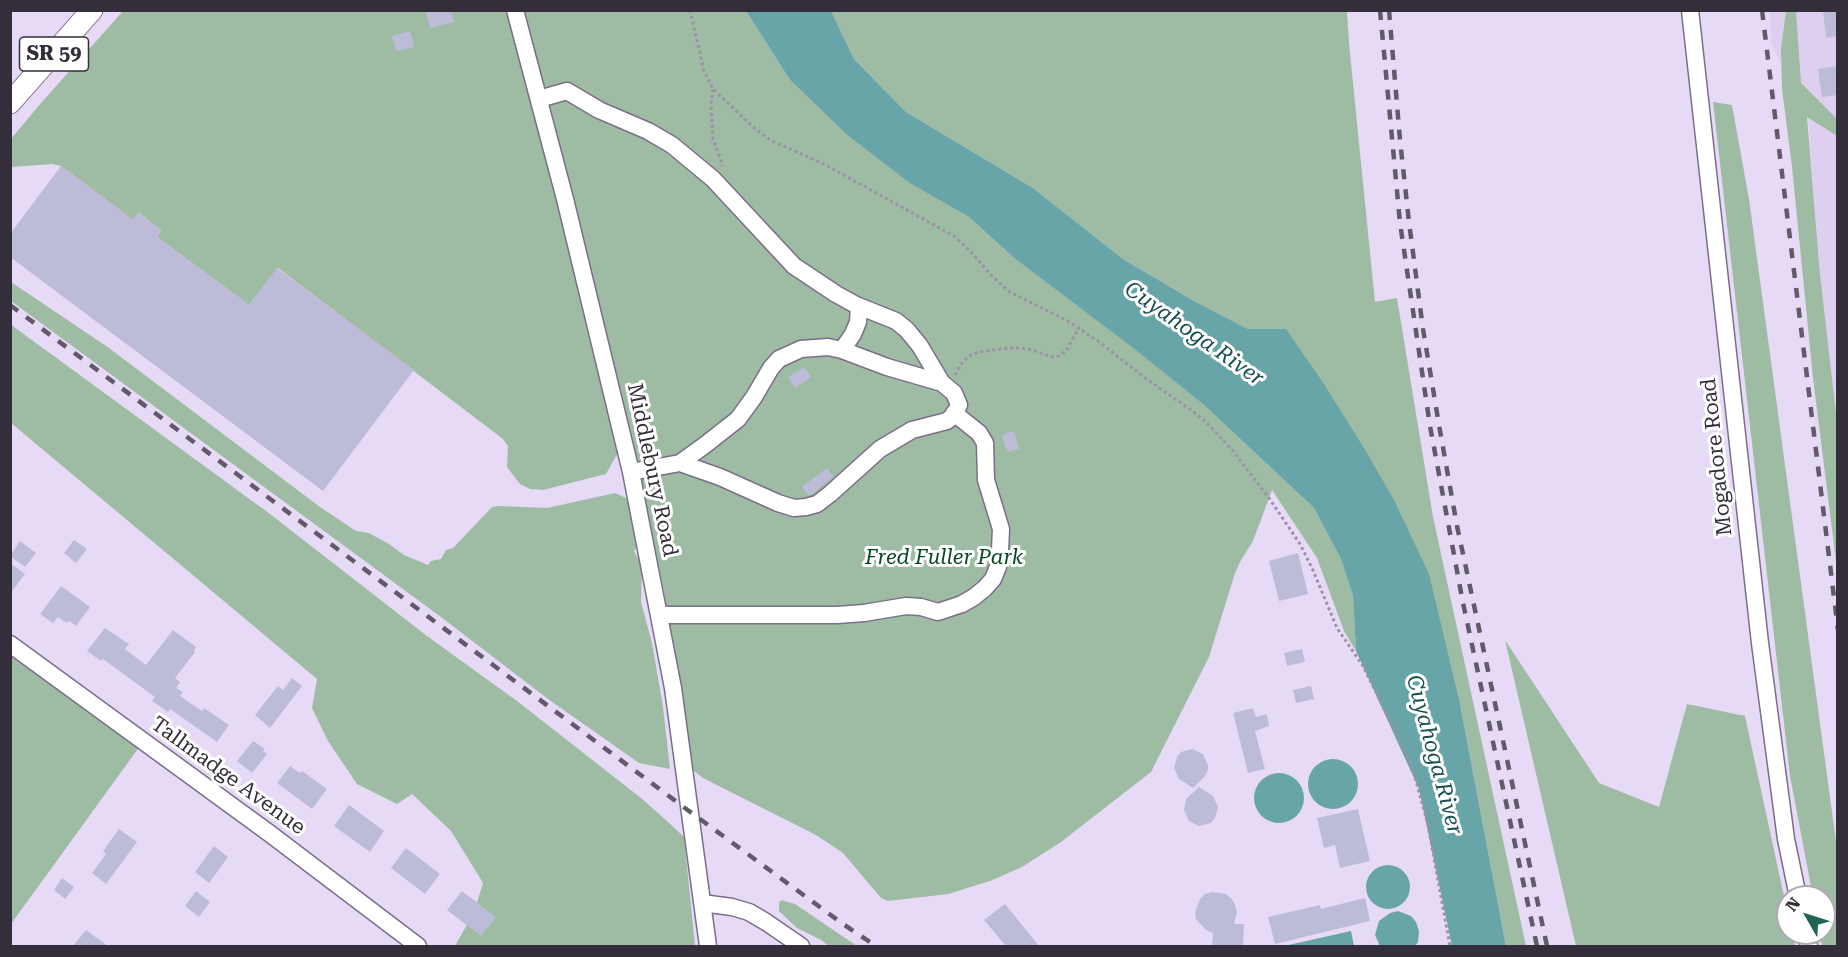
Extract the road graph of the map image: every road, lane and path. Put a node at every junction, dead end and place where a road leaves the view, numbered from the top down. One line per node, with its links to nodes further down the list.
1 (92, 10): 7 (main road, SR 59)
2 (515, 10): 6 (street, Middlebury Road)
3 (690, 10): 5 (path)
4 (1690, 10): 18 (street, Mogadore Road)
5 (713, 89): 8 (path); 10 (path)
6 (539, 99): 9 (street); 15 (street, Middlebury Road)
7 (13, 100)
8 (725, 170)
9 (859, 306): 11 (street); 12 (street)
10 (1079, 328): 12 (path); 23 (path)
11 (842, 350): 12 (street); 14 (street)
12 (945, 385): 13 (street)
13 (954, 413): 14 (street); 16 (street)
14 (680, 462): 15 (street)
15 (632, 472): 16 (street, Middlebury Road)
16 (660, 615): 19 (street, Middlebury Road)
17 (10, 644): 20 (street, Tallmadge Avenue)
18 (1796, 885)
19 (702, 903): 21 (street, Middlebury Road); 22 (street)
20 (418, 946)
21 (708, 946)
22 (801, 946)
23 (1450, 946)

